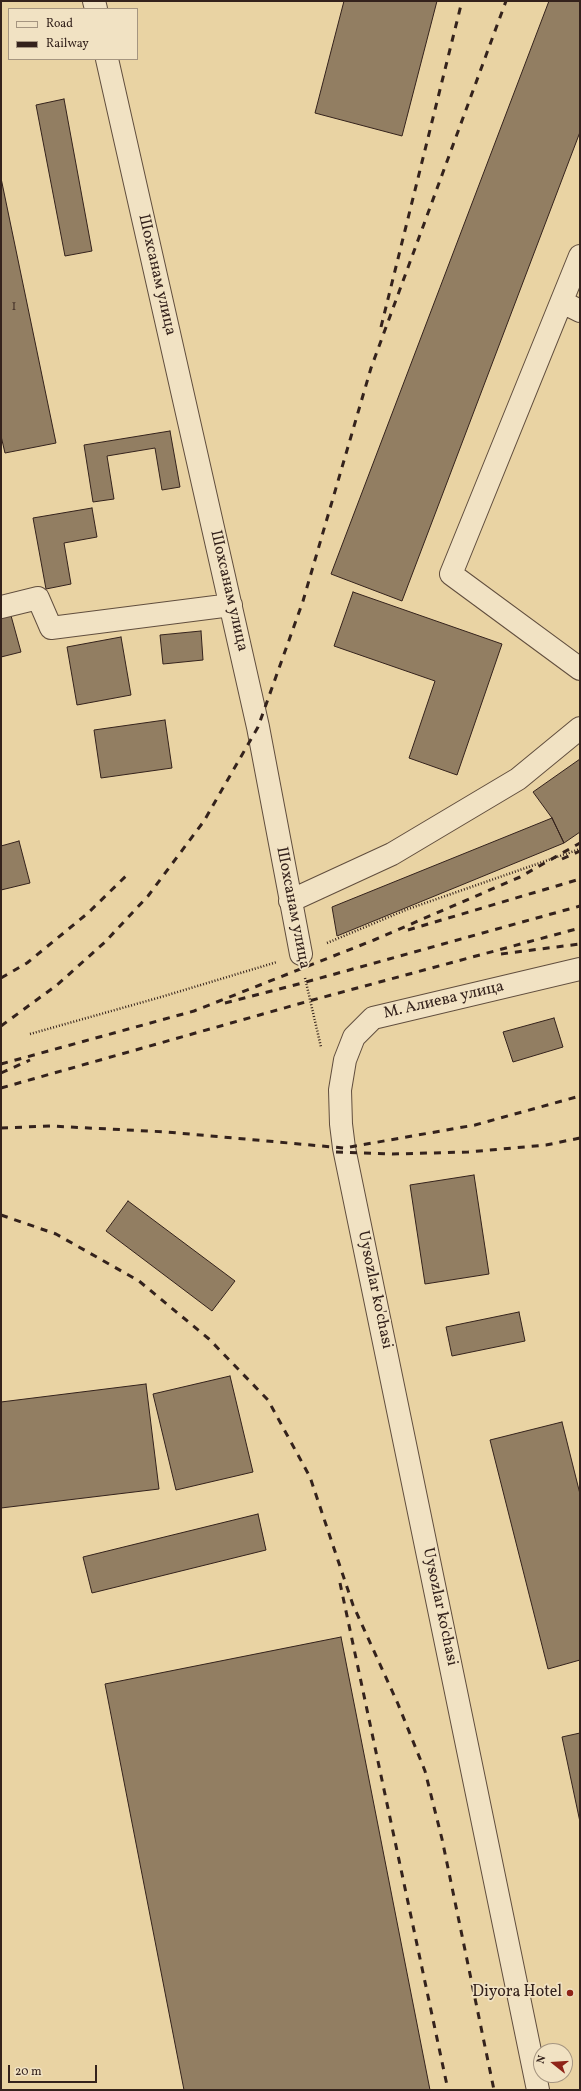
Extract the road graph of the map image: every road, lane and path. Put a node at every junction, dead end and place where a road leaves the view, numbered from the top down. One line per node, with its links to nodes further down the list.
1 (107, 60): 4 (street, Шохсанам улица)
2 (580, 256): 3 (street)
3 (571, 306): 6 (street)
4 (231, 605): 5 (street); 9 (street, Шохсанам улица)
5 (1, 607)
6 (580, 669)
7 (580, 728): 9 (street)
8 (580, 849): 10 (path)
9 (290, 901): 10 (street, Шохсанам улица)
10 (301, 954): 12 (path); 13 (path, Шохсанам улица)
11 (580, 969): 14 (street, М. Алиева улица)
12 (30, 1034)
13 (323, 1055)
14 (341, 1124): 15 (street, Uysozlar ko'chasi)
15 (538, 2090)

